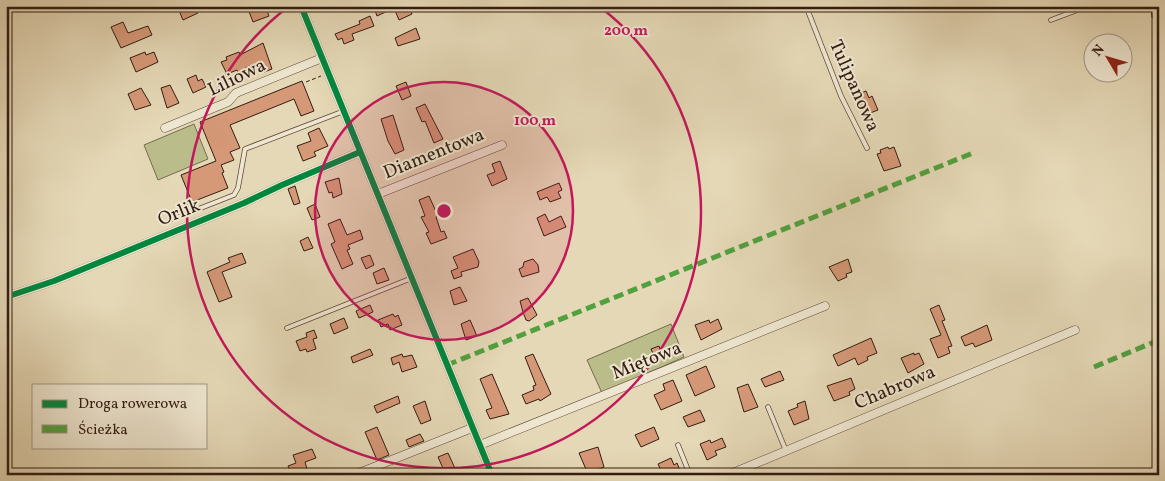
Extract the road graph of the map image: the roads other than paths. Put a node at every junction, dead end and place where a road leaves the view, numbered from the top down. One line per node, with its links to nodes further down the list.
1 (302, 6): 5 (street)
2 (806, 6): 9 (lane, Tulipanowa)
3 (1088, 6): 4 (lane)
4 (1051, 20)
5 (322, 58): 6 (street); 7 (street, Liliowa)
6 (344, 111): 10 (street); 12 (lane)
7 (165, 128)
8 (502, 145): 11 (street, Diamentowa)
9 (867, 148)
10 (360, 152): 11 (street); 14 (street, Orlik)
11 (378, 194): 13 (street)
12 (172, 219)
13 (412, 278): 16 (lane); 19 (street)
14 (6, 297)
15 (825, 306): 20 (street, Miętowa)
16 (287, 328)
17 (1075, 330): 22 (street, Chabrowa)
18 (768, 407): 22 (lane)
19 (472, 428): 20 (street); 23 (street)
20 (480, 445): 24 (street)
21 (678, 446): 25 (lane)
22 (786, 451): 26 (street, Chabrowa)
23 (354, 475)
24 (492, 475)
25 (690, 475)
26 (728, 475)

